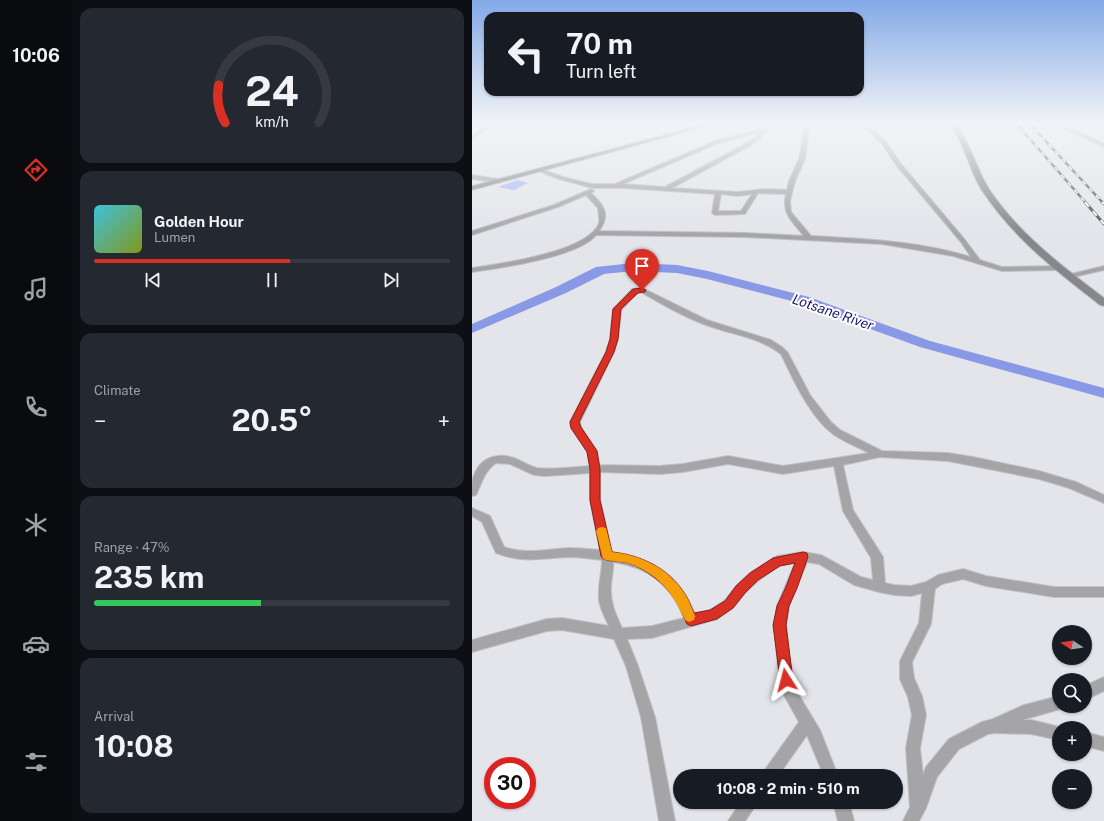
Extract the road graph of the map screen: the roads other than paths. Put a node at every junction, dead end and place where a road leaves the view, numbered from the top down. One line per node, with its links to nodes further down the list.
1 (575, 160): 7 (street)
2 (674, 160): 10 (street)
3 (718, 160): 13 (street)
4 (801, 160): 15 (street)
5 (896, 160): 21 (street)
6 (971, 160): 22 (street)
7 (539, 170): 9 (street); 11 (street)
8 (472, 177): 9 (street)
9 (499, 180): 12 (street)
10 (616, 185): 11 (street); 13 (street)
11 (604, 186): 16 (street)
12 (472, 188)
13 (666, 188): 17 (street)
14 (756, 192): 15 (street); 17 (street); 17 (street)
15 (788, 192): 20 (street)
16 (587, 193): 18 (street); 19 (street)
17 (718, 193)
18 (472, 233)
19 (596, 233): 20 (street); 24 (street)
20 (809, 238): 21 (street)
21 (977, 261): 22 (street)
22 (1059, 268): 25 (street)
23 (1104, 268): 25 (street)
24 (472, 270)
25 (1069, 276): 26 (street)
26 (1104, 303)
27 (880, 454): 28 (street); 29 (street); 31 (street)
28 (838, 462): 29 (street); 36 (street)
29 (595, 469): 30 (street); 33 (street)
30 (472, 492)
31 (1104, 499)
32 (472, 512): 33 (street)
33 (607, 556): 38 (street); 39 (street)
34 (803, 557): 36 (street); 38 (street); 44 (street)
35 (929, 586): 36 (street); 37 (street); 51 (street)
36 (879, 587)
37 (1104, 592)
38 (691, 620): 39 (street)
39 (619, 634): 40 (street); 54 (street)
40 (472, 646)
41 (1104, 684): 42 (street)
42 (1092, 690)
43 (1052, 705): 45 (street)
44 (807, 723): 49 (street); 50 (street)
45 (995, 726): 46 (street); 51 (street)
46 (1052, 732)
47 (1092, 741): 48 (street)
48 (1104, 744)
49 (774, 769)
50 (828, 769)
51 (918, 808): 57 (street)
52 (745, 809): 55 (street)
53 (843, 809): 56 (street)
54 (666, 821)
55 (736, 821)
56 (846, 821)
57 (911, 821)

